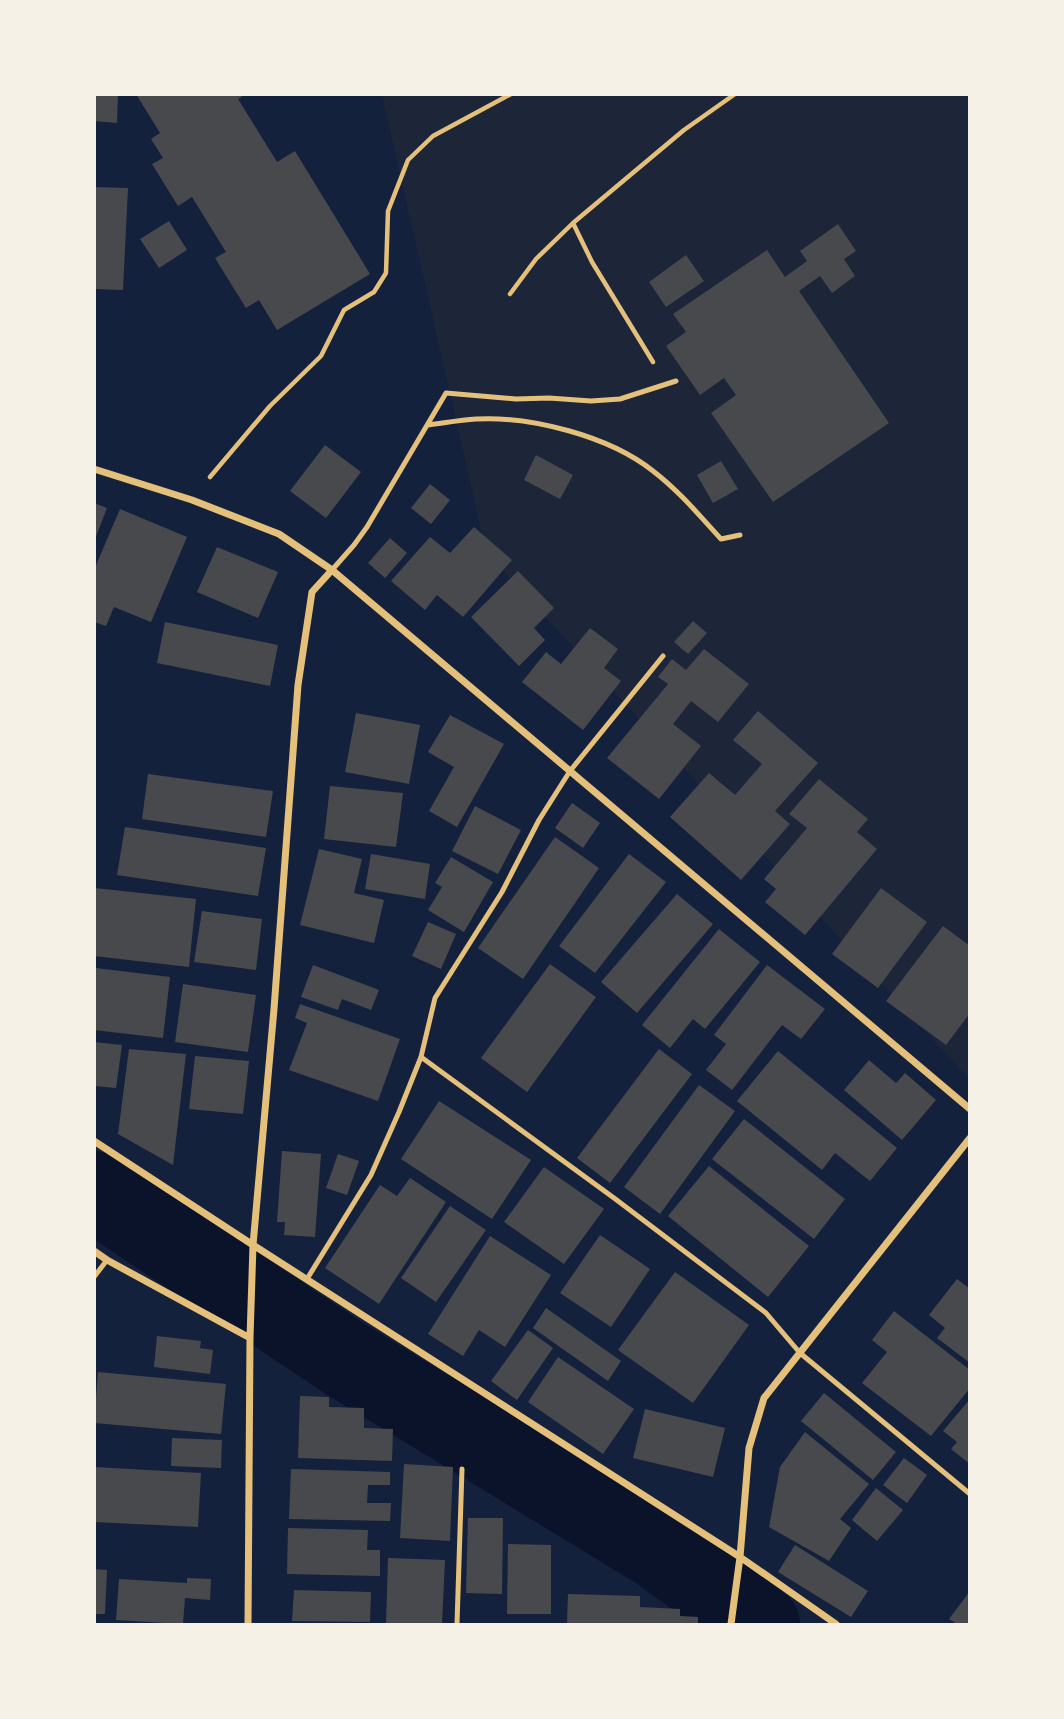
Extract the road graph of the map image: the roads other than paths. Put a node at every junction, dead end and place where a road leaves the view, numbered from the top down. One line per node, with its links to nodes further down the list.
1 (676, 381): 2 (lane)
2 (428, 425): 4 (lane); 5 (lane)
3 (94, 469): 5 (street)
4 (740, 535)
5 (332, 570): 7 (street); 12 (street)
6 (663, 656): 7 (lane)
7 (570, 771): 8 (lane); 9 (street)
8 (421, 1057): 16 (lane); 18 (lane)
9 (970, 1109)
10 (970, 1138): 18 (street)
11 (94, 1142): 12 (street)
12 (253, 1245): 16 (street); 17 (street)
13 (94, 1251): 14 (street)
14 (107, 1260): 15 (lane); 17 (street)
15 (94, 1277)
16 (307, 1279): 21 (street)
17 (250, 1338): 22 (street)
18 (800, 1353): 20 (lane); 21 (street)
19 (462, 1469): 23 (lane)
20 (970, 1494)
21 (740, 1557): 24 (street); 25 (street)
22 (248, 1625)
23 (457, 1625)
24 (731, 1625)
25 (836, 1625)

